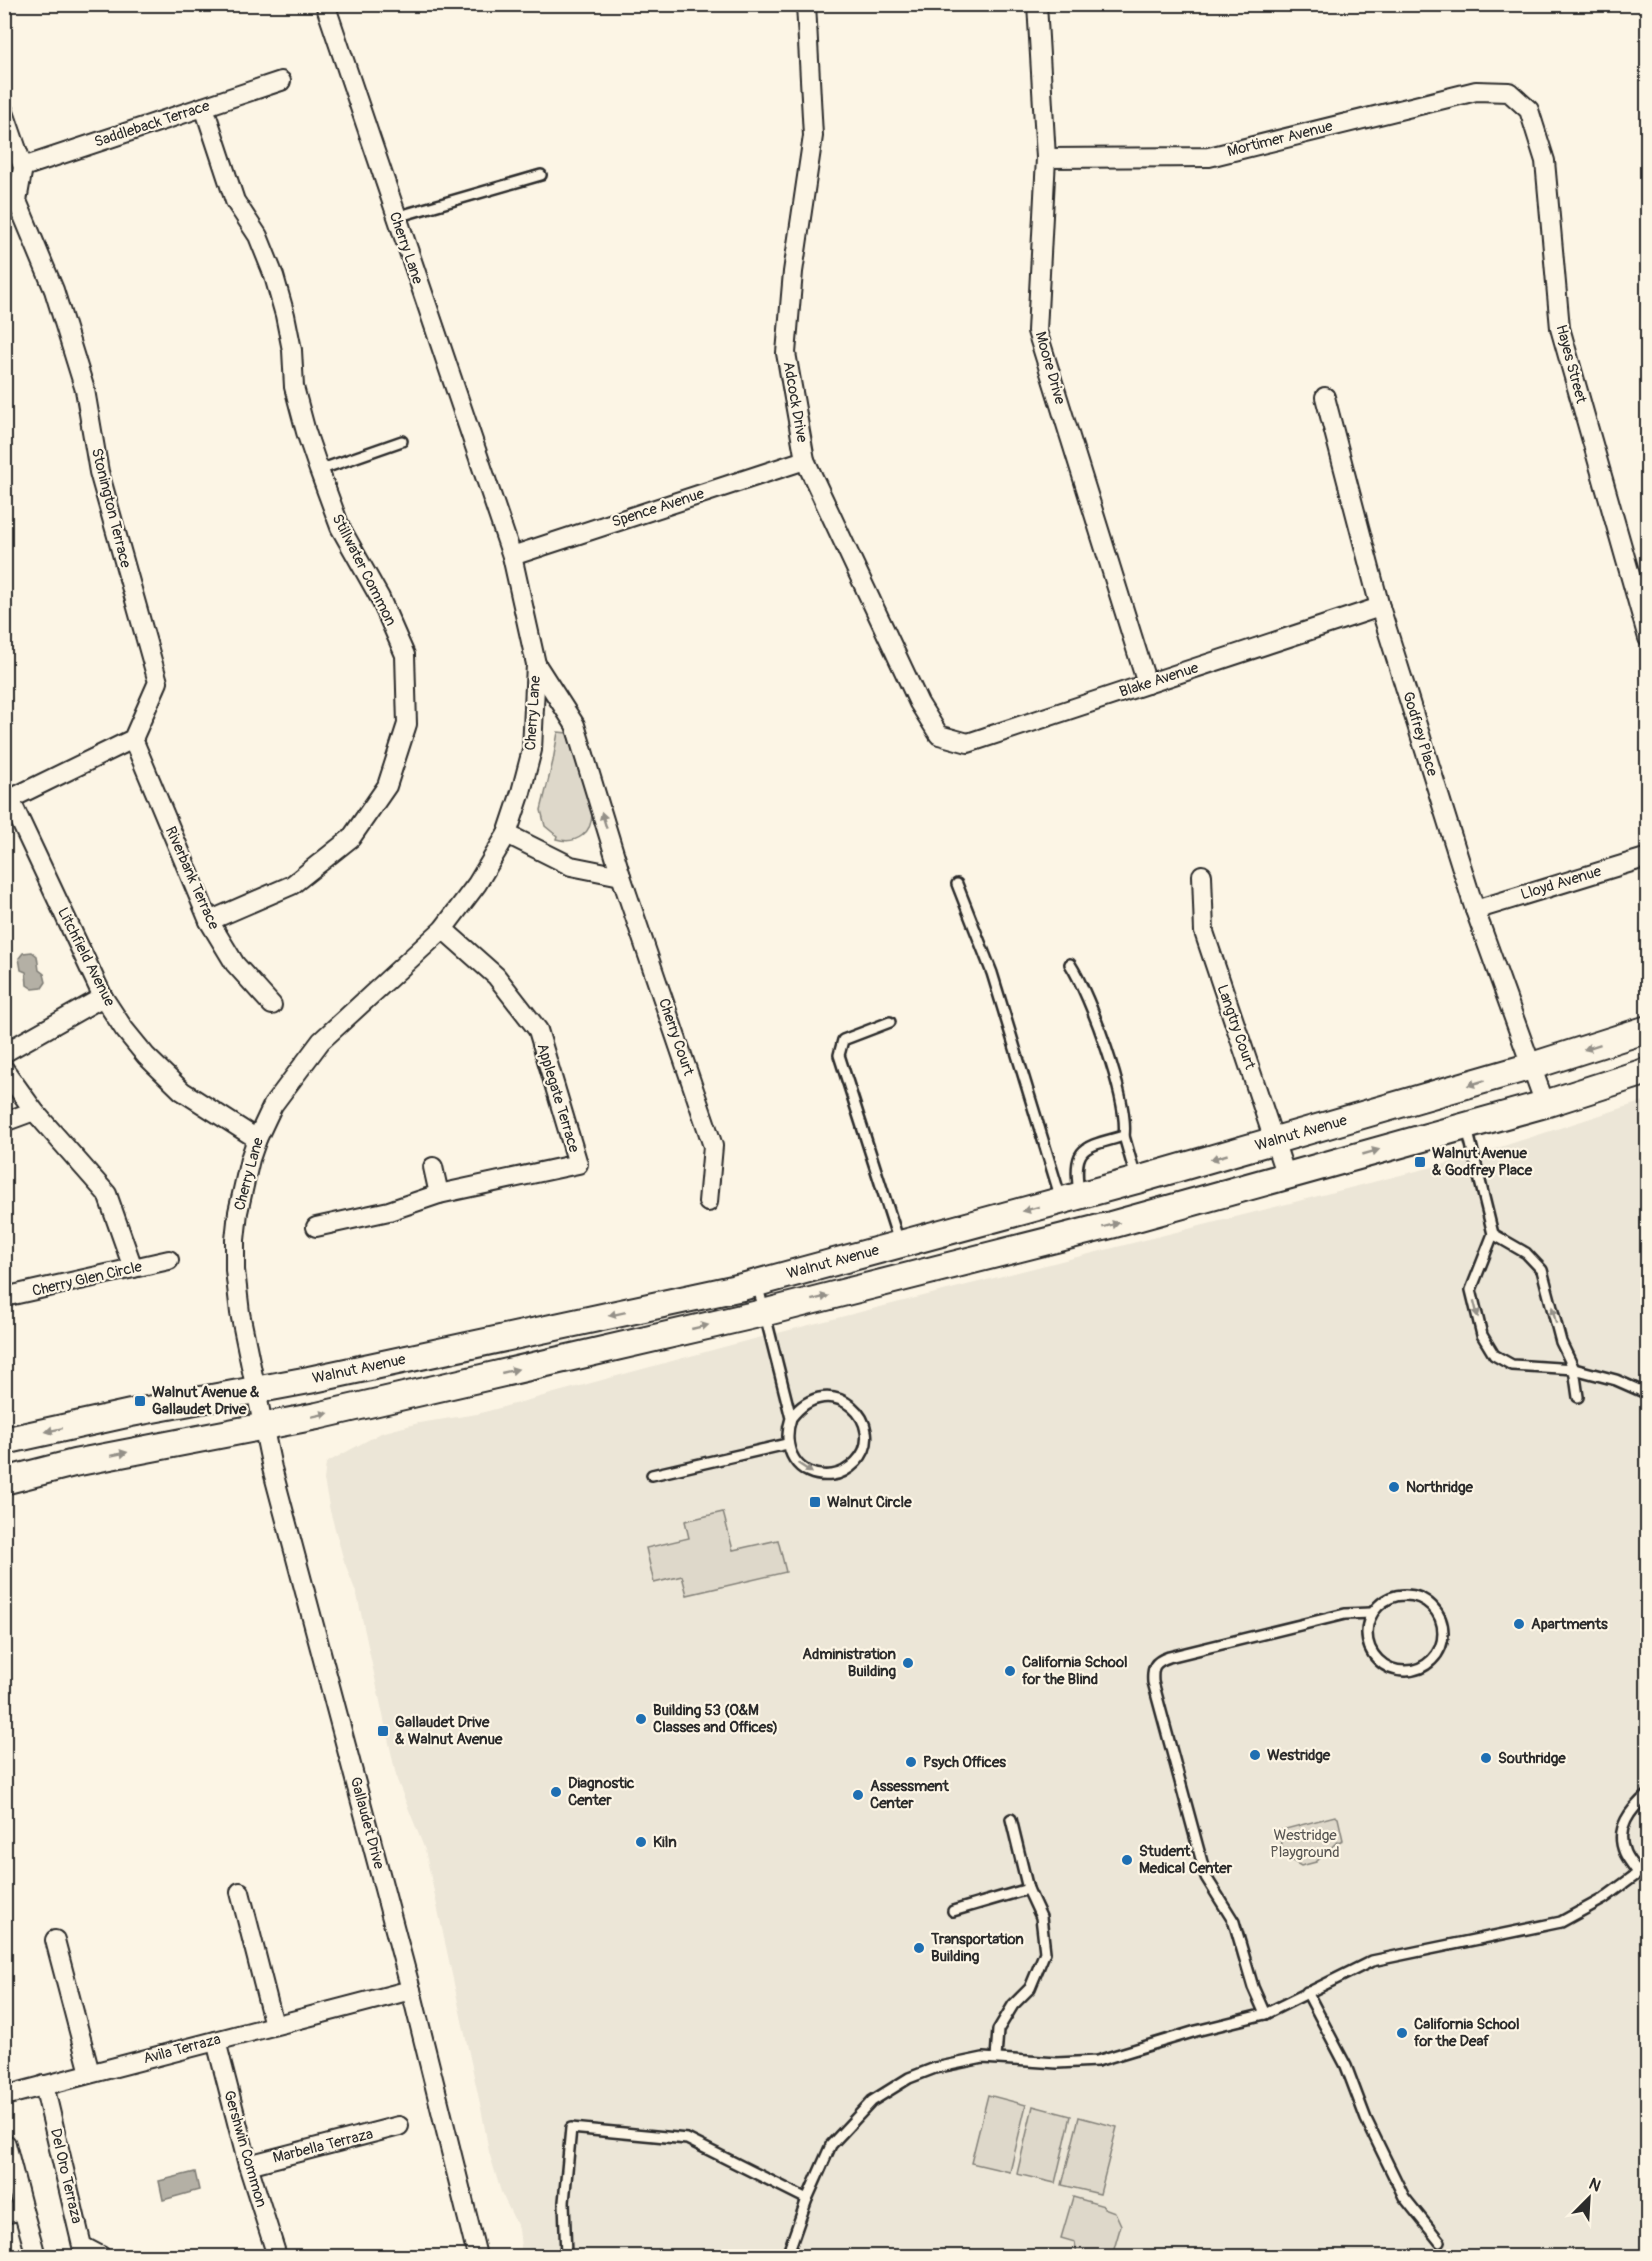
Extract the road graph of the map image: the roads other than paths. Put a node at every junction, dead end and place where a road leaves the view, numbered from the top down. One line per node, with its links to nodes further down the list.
1 (325, 4): 11 (street, Cherry Lane)
2 (806, 4): 14 (street, Adcock Drive)
3 (1037, 4): 8 (street, Moore Drive)
4 (281, 81): 6 (street, Saddleback Terrace)
5 (1509, 92): 8 (street, Mortimer Avenue); 18 (street, Hayes Street)
6 (204, 107): 9 (street, Saddleback Terrace); 15 (street, Stillwater Common)
7 (4, 112): 9 (street, Stonington Terrace)
8 (1046, 158): 20 (street, Moore Drive)
9 (23, 167): 22 (street, Stonington Terrace)
10 (541, 175): 11 (lane)
11 (396, 217): 16 (street, Cherry Lane)
12 (1325, 397): 17 (street, Godfrey Place)
13 (402, 441): 15 (lane)
14 (805, 460): 16 (street, Spence Avenue); 21 (street, Adcock Drive)
15 (319, 470): 30 (street, Stillwater Common)
16 (512, 556): 19 (street, Cherry Lane)
17 (1380, 607): 20 (street, Blake Avenue); 29 (street, Godfrey Place)
18 (1647, 638)
19 (536, 664): 24 (street, Cherry Lane); 27 (street, Cherry Court, one-way to 19)
20 (1147, 684): 21 (street, Blake Avenue)
21 (939, 735)
22 (133, 739): 23 (street); 30 (street, Riverbank Terrace)
23 (7, 796): 33 (street, Litchfield Avenue)
24 (507, 834): 27 (street); 31 (street, Cherry Lane)
25 (1647, 857): 29 (street, Lloyd Avenue)
26 (1202, 875): 47 (street, Langtry Court)
27 (621, 876): 53 (street, Cherry Court)
28 (957, 884): 52 (lane)
29 (1475, 910): 38 (street, Godfrey Place)
30 (209, 921): 34 (street, Riverbank Terrace)
31 (443, 929): 46 (street, Cherry Lane); 51 (street, Applegate Terrace)
32 (1070, 964): 45 (lane)
33 (103, 997): 37 (street); 46 (street, Litchfield Avenue)
34 (272, 1005)
35 (890, 1022): 56 (lane)
36 (1647, 1029): 38 (main road, Walnut Avenue, one-way to 38)
37 (4, 1053)
38 (1532, 1066): 41 (street, Godfrey Place); 47 (main road, Walnut Avenue, one-way to 47)
39 (4, 1069): 42 (street)
40 (1647, 1071): 41 (main road, Walnut Avenue)
41 (1545, 1104): 44 (main road, Walnut Avenue)
42 (34, 1111): 43 (street); 58 (street)
43 (4, 1122)
44 (1466, 1126): 49 (main road, Walnut Avenue, one-way to 44); 55 (lane)
45 (1124, 1136): 50 (lane); 52 (lane)
46 (257, 1139): 63 (street, Cherry Lane)
47 (1275, 1141): 49 (street, Langtry Court); 50 (main road, Walnut Avenue, one-way to 50)
48 (433, 1167): 51 (street)
49 (1286, 1176): 61 (main road, Walnut Avenue, one-way to 49)
50 (1137, 1180): 52 (main road, Walnut Avenue)
51 (440, 1194): 54 (street, Applegate Terrace)
52 (1071, 1199): 56 (main road, Walnut Avenue, one-way to 56)
53 (708, 1202)
54 (316, 1227)
55 (1493, 1234): 62 (lane, one-way to 55); 62 (lane, one-way to 62)
56 (900, 1245): 59 (main road, Walnut Avenue)
57 (169, 1260): 58 (street, Cherry Glen Circle)
58 (133, 1268): 60 (street, Cherry Glen Circle)
59 (756, 1283): 61 (lane); 63 (main road, Walnut Avenue, one-way to 63)
60 (4, 1297)
61 (763, 1312): 66 (lane); 67 (main road, Walnut Avenue, one-way to 61)
62 (1574, 1369): 64 (lane); 65 (lane)
63 (255, 1391): 67 (street, Gallaudet Drive); 68 (main road, Walnut Avenue, one-way to 68)
64 (1647, 1394)
65 (1578, 1397)
66 (791, 1418): 69 (lane); 69 (lane, one-way to 66)
67 (262, 1426): 71 (main road, Walnut Avenue, one-way to 67); 81 (street, Gallaudet Drive)
68 (4, 1441)
69 (787, 1444): 70 (lane)
70 (652, 1475)
71 (4, 1481)
72 (1371, 1613): 72 (lane); 83 (lane)
73 (1647, 1794): 76 (lane)
74 (1011, 1819): 77 (lane)
75 (1647, 1866): 76 (lane)
76 (1638, 1873): 82 (lane)
77 (1028, 1890): 79 (lane); 86 (lane)
78 (240, 1892): 84 (street)
79 (953, 1911)
80 (55, 1940): 87 (street)
81 (411, 1990): 84 (street, Avila Terraza); 100 (street, Gallaudet Drive)
82 (1307, 1992): 83 (lane); 96 (lane)
83 (1265, 2014): 86 (lane)
84 (274, 2025): 85 (street, Avila Terraza)
85 (216, 2041): 87 (street, Avila Terraza); 92 (street, Gershwin Common)
86 (996, 2058): 93 (lane)
87 (90, 2073): 88 (street, Avila Terraza)
88 (44, 2085): 89 (street, Avila Terraza); 98 (street, Del Oro Terraza)
89 (4, 2093)
90 (399, 2126): 92 (street, Marbella Terraza)
91 (6, 2145): 94 (street)
92 (248, 2165): 99 (street, Gershwin Common)
93 (807, 2199): 101 (lane); 102 (lane)
94 (23, 2210): 95 (street); 97 (street)
95 (4, 2214)
96 (1440, 2242)
97 (36, 2256)
98 (101, 2256)
99 (277, 2256)
100 (477, 2256)
101 (566, 2256)
102 (787, 2256)

